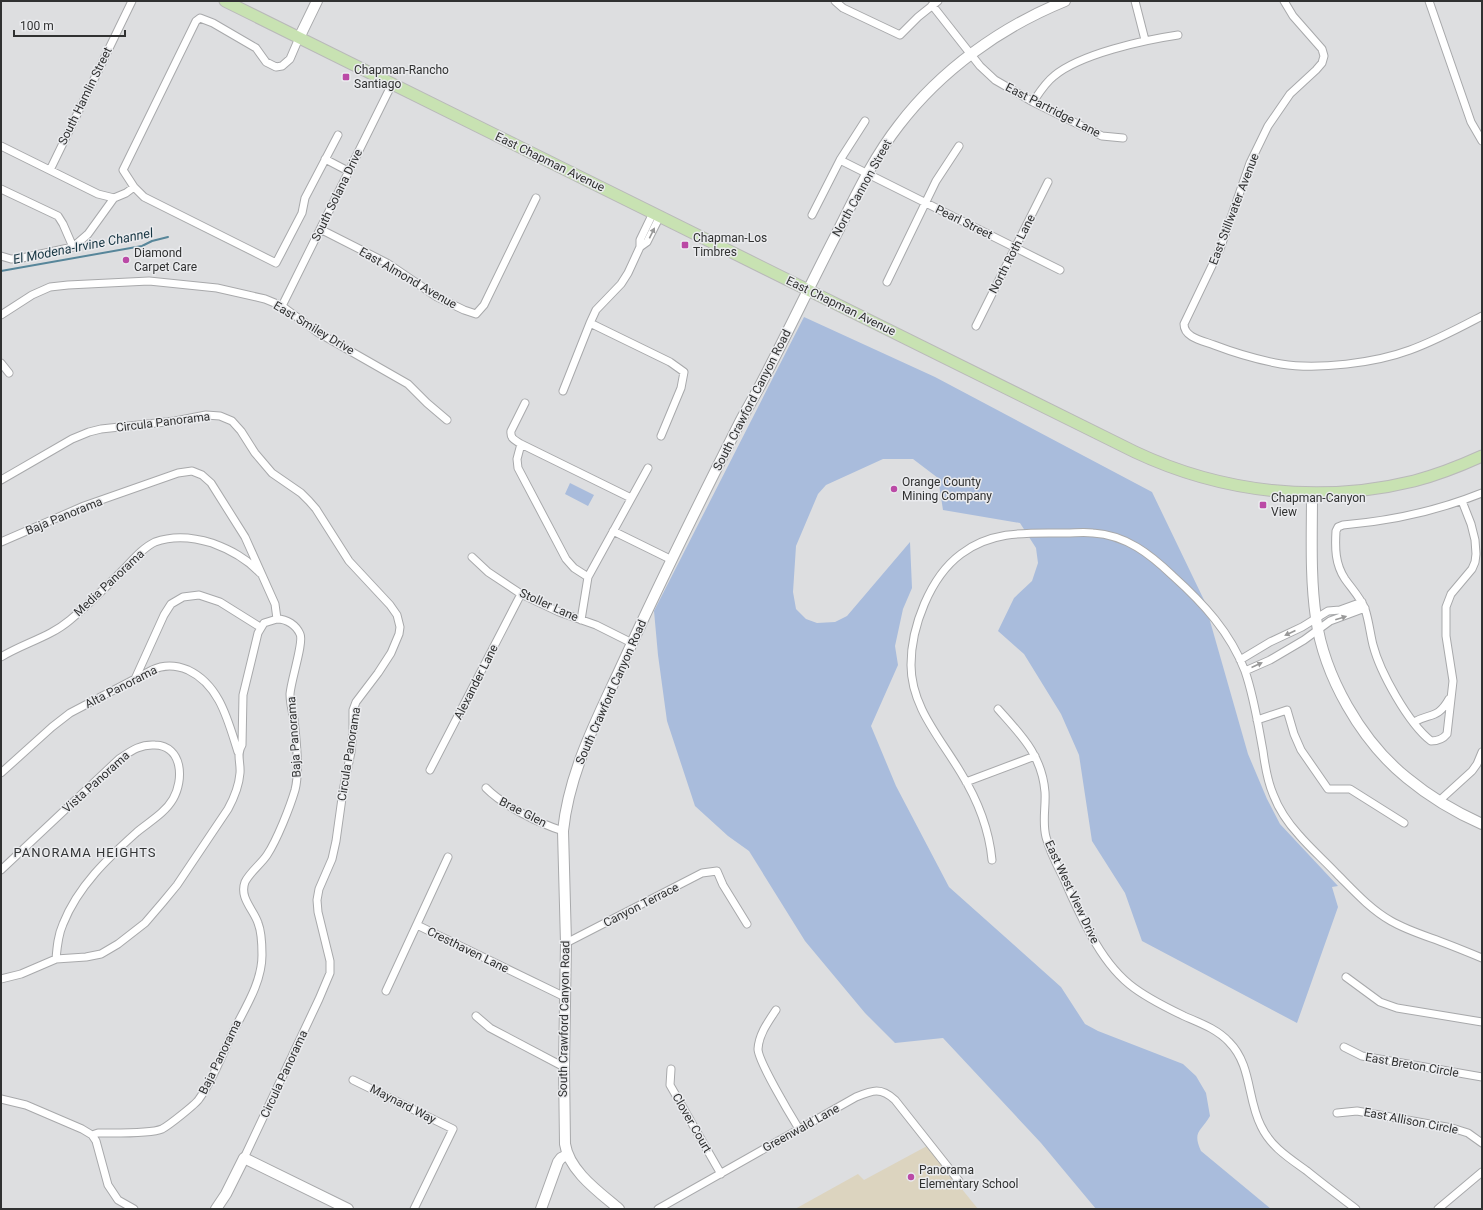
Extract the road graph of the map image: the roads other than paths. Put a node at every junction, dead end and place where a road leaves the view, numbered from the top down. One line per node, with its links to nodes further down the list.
1 (132, 1): 24 (street, South Hamlin Street)
2 (225, 1): 11 (main road, East Chapman Avenue)
3 (318, 1): 11 (main road)
4 (835, 1): 9 (street)
5 (1065, 1): 13 (main road, North Cannon Street)
6 (1135, 1): 12 (street)
7 (1284, 1): 44 (street, East Stillwater Avenue)
8 (1429, 1): 19 (street)
9 (935, 3): 13 (street, East Partridge Lane)
10 (1178, 35): 12 (street)
11 (299, 38): 14 (main road, East Chapman Avenue); 28 (street)
12 (1145, 40): 15 (street)
13 (971, 55): 15 (street, East Partridge Lane); 26 (main road, North Cannon Street)
14 (392, 84): 25 (street, South Solana Drive); 33 (main road, East Chapman Avenue)
15 (1033, 102): 18 (street, East Partridge Lane)
16 (865, 121): 23 (street)
17 (338, 135): 22 (street)
18 (1123, 138)
19 (1482, 141)
20 (1, 146): 24 (street)
21 (959, 146): 32 (street)
22 (325, 159): 25 (street); 28 (street)
23 (840, 160): 26 (street, Pearl Street); 34 (street)
24 (50, 170): 30 (street)
25 (348, 171): 35 (street, South Solana Drive)
26 (867, 174): 32 (street, Pearl Street); 41 (main road, North Cannon Street)
27 (1048, 182): 37 (street, North Roth Lane)
28 (134, 187): 30 (street)
29 (1, 189): 36 (street)
30 (114, 198): 36 (street)
31 (536, 198): 35 (street, East Almond Avenue)
32 (925, 203): 37 (street, Pearl Street); 40 (street)
33 (656, 214): 41 (main road, East Chapman Avenue); 45 (street)
34 (812, 215)
35 (320, 229): 42 (street, South Solana Drive)
36 (73, 247): 38 (street)
37 (1015, 248): 39 (street, Pearl Street); 46 (street, North Roth Lane)
38 (1, 256)
39 (1060, 270)
40 (887, 282)
41 (808, 290): 57 (main road, East Chapman Avenue); 64 (main road, South Crawford Canyon Road)
42 (282, 306): 43 (street, East Smiley Drive); 51 (street, East Smiley Drive)
43 (1, 315)
44 (1482, 316)
45 (590, 323): 49 (street); 52 (street)
46 (976, 326)
47 (1, 364): 48 (street)
48 (9, 373)
49 (563, 391)
50 (525, 403): 53 (street)
51 (447, 420)
52 (661, 436)
53 (521, 444): 59 (street); 66 (street)
54 (1482, 456): 57 (main road, East Chapman Avenue)
55 (648, 468): 59 (street)
56 (1, 480): 121 (street, Circula Panorama)
57 (1312, 493): 69 (main road)
58 (1482, 493): 60 (street)
59 (631, 498): 61 (street)
60 (1462, 501): 68 (street); 79 (street)
61 (614, 531): 64 (street); 66 (street)
62 (1, 542): 65 (street, Baja Panorama)
63 (472, 557): 67 (street, Stoller Lane)
64 (672, 560): 74 (main road, South Crawford Canyon Road)
65 (262, 576): 70 (street, Baja Panorama); 75 (street, Media Panorama)
66 (588, 577): 71 (street)
67 (521, 594): 71 (street, Stoller Lane); 87 (street, Alexander Lane)
68 (1363, 606): 69 (street); 73 (street, one-way to 68); 82 (street)
69 (1316, 618): 73 (main road); 76 (street, one-way to 76)
70 (278, 619): 72 (street); 118 (street, Baja Panorama)
71 (580, 620): 74 (street, Stoller Lane)
72 (260, 627): 78 (street); 83 (street)
73 (1318, 629): 77 (street, one-way to 73); 91 (main road)
74 (632, 643): 94 (main road, South Crawford Canyon Road)
75 (1, 657)
76 (1240, 660): 77 (street); 89 (street)
77 (1245, 671): 81 (street)
78 (135, 679): 83 (street, Alta Panorama); 88 (street, Alta Panorama)
79 (1451, 696): 82 (street); 82 (street)
80 (998, 709): 85 (street, East West View Drive)
81 (1257, 720): 92 (street); 101 (street)
82 (1414, 722)
83 (238, 752): 102 (street)
84 (1482, 752): 86 (street)
85 (1035, 756): 89 (street); 132 (street, East West View Drive)
86 (1480, 765): 91 (street)
87 (430, 770)
88 (1, 773)
89 (966, 782): 96 (street)
90 (486, 788): 94 (street, Brae Glen)
91 (1439, 801): 93 (main road)
92 (1404, 824)
93 (1482, 824)
94 (564, 830): 100 (main road, South Crawford Canyon Road)
95 (448, 857): 99 (street, Cresthaven Lane)
96 (992, 860)
97 (1, 870): 102 (street, Vista Panorama)
98 (747, 924): 100 (street, Canyon Terrace)
99 (418, 925): 105 (street); 106 (street, Cresthaven Lane)
100 (566, 944): 106 (main road, South Crawford Canyon Road)
101 (1482, 958)
102 (56, 959): 104 (street)
103 (1346, 977): 109 (street)
104 (1, 979)
105 (386, 991)
106 (565, 997): 111 (main road, South Crawford Canyon Road)
107 (776, 1010): 117 (street)
108 (476, 1016): 111 (street)
109 (1482, 1022)
110 (1344, 1047): 113 (street, East Breton Circle)
111 (564, 1067): 120 (main road, South Crawford Canyon Road)
112 (671, 1069): 123 (street, Clover Court)
113 (1482, 1077)
114 (353, 1080): 128 (street, Maynard Way)
115 (1, 1099): 118 (street)
116 (1337, 1113): 119 (street, East Allison Circle)
117 (799, 1129): 123 (street, Greenwald Lane); 124 (street, Greenwald Lane)
118 (92, 1135): 125 (street)
119 (1482, 1143)
120 (567, 1155): 129 (main road); 130 (main road)
121 (244, 1158): 126 (main road, Circula Panorama); 127 (main road)
122 (1482, 1172): 133 (street)
123 (721, 1174): 131 (street, Greenwald Lane)
124 (959, 1181)
125 (134, 1209)
126 (216, 1209)
127 (348, 1209)
128 (414, 1209)
129 (541, 1209)
130 (619, 1209)
131 (658, 1209)
132 (1356, 1209)
133 (1438, 1209)

